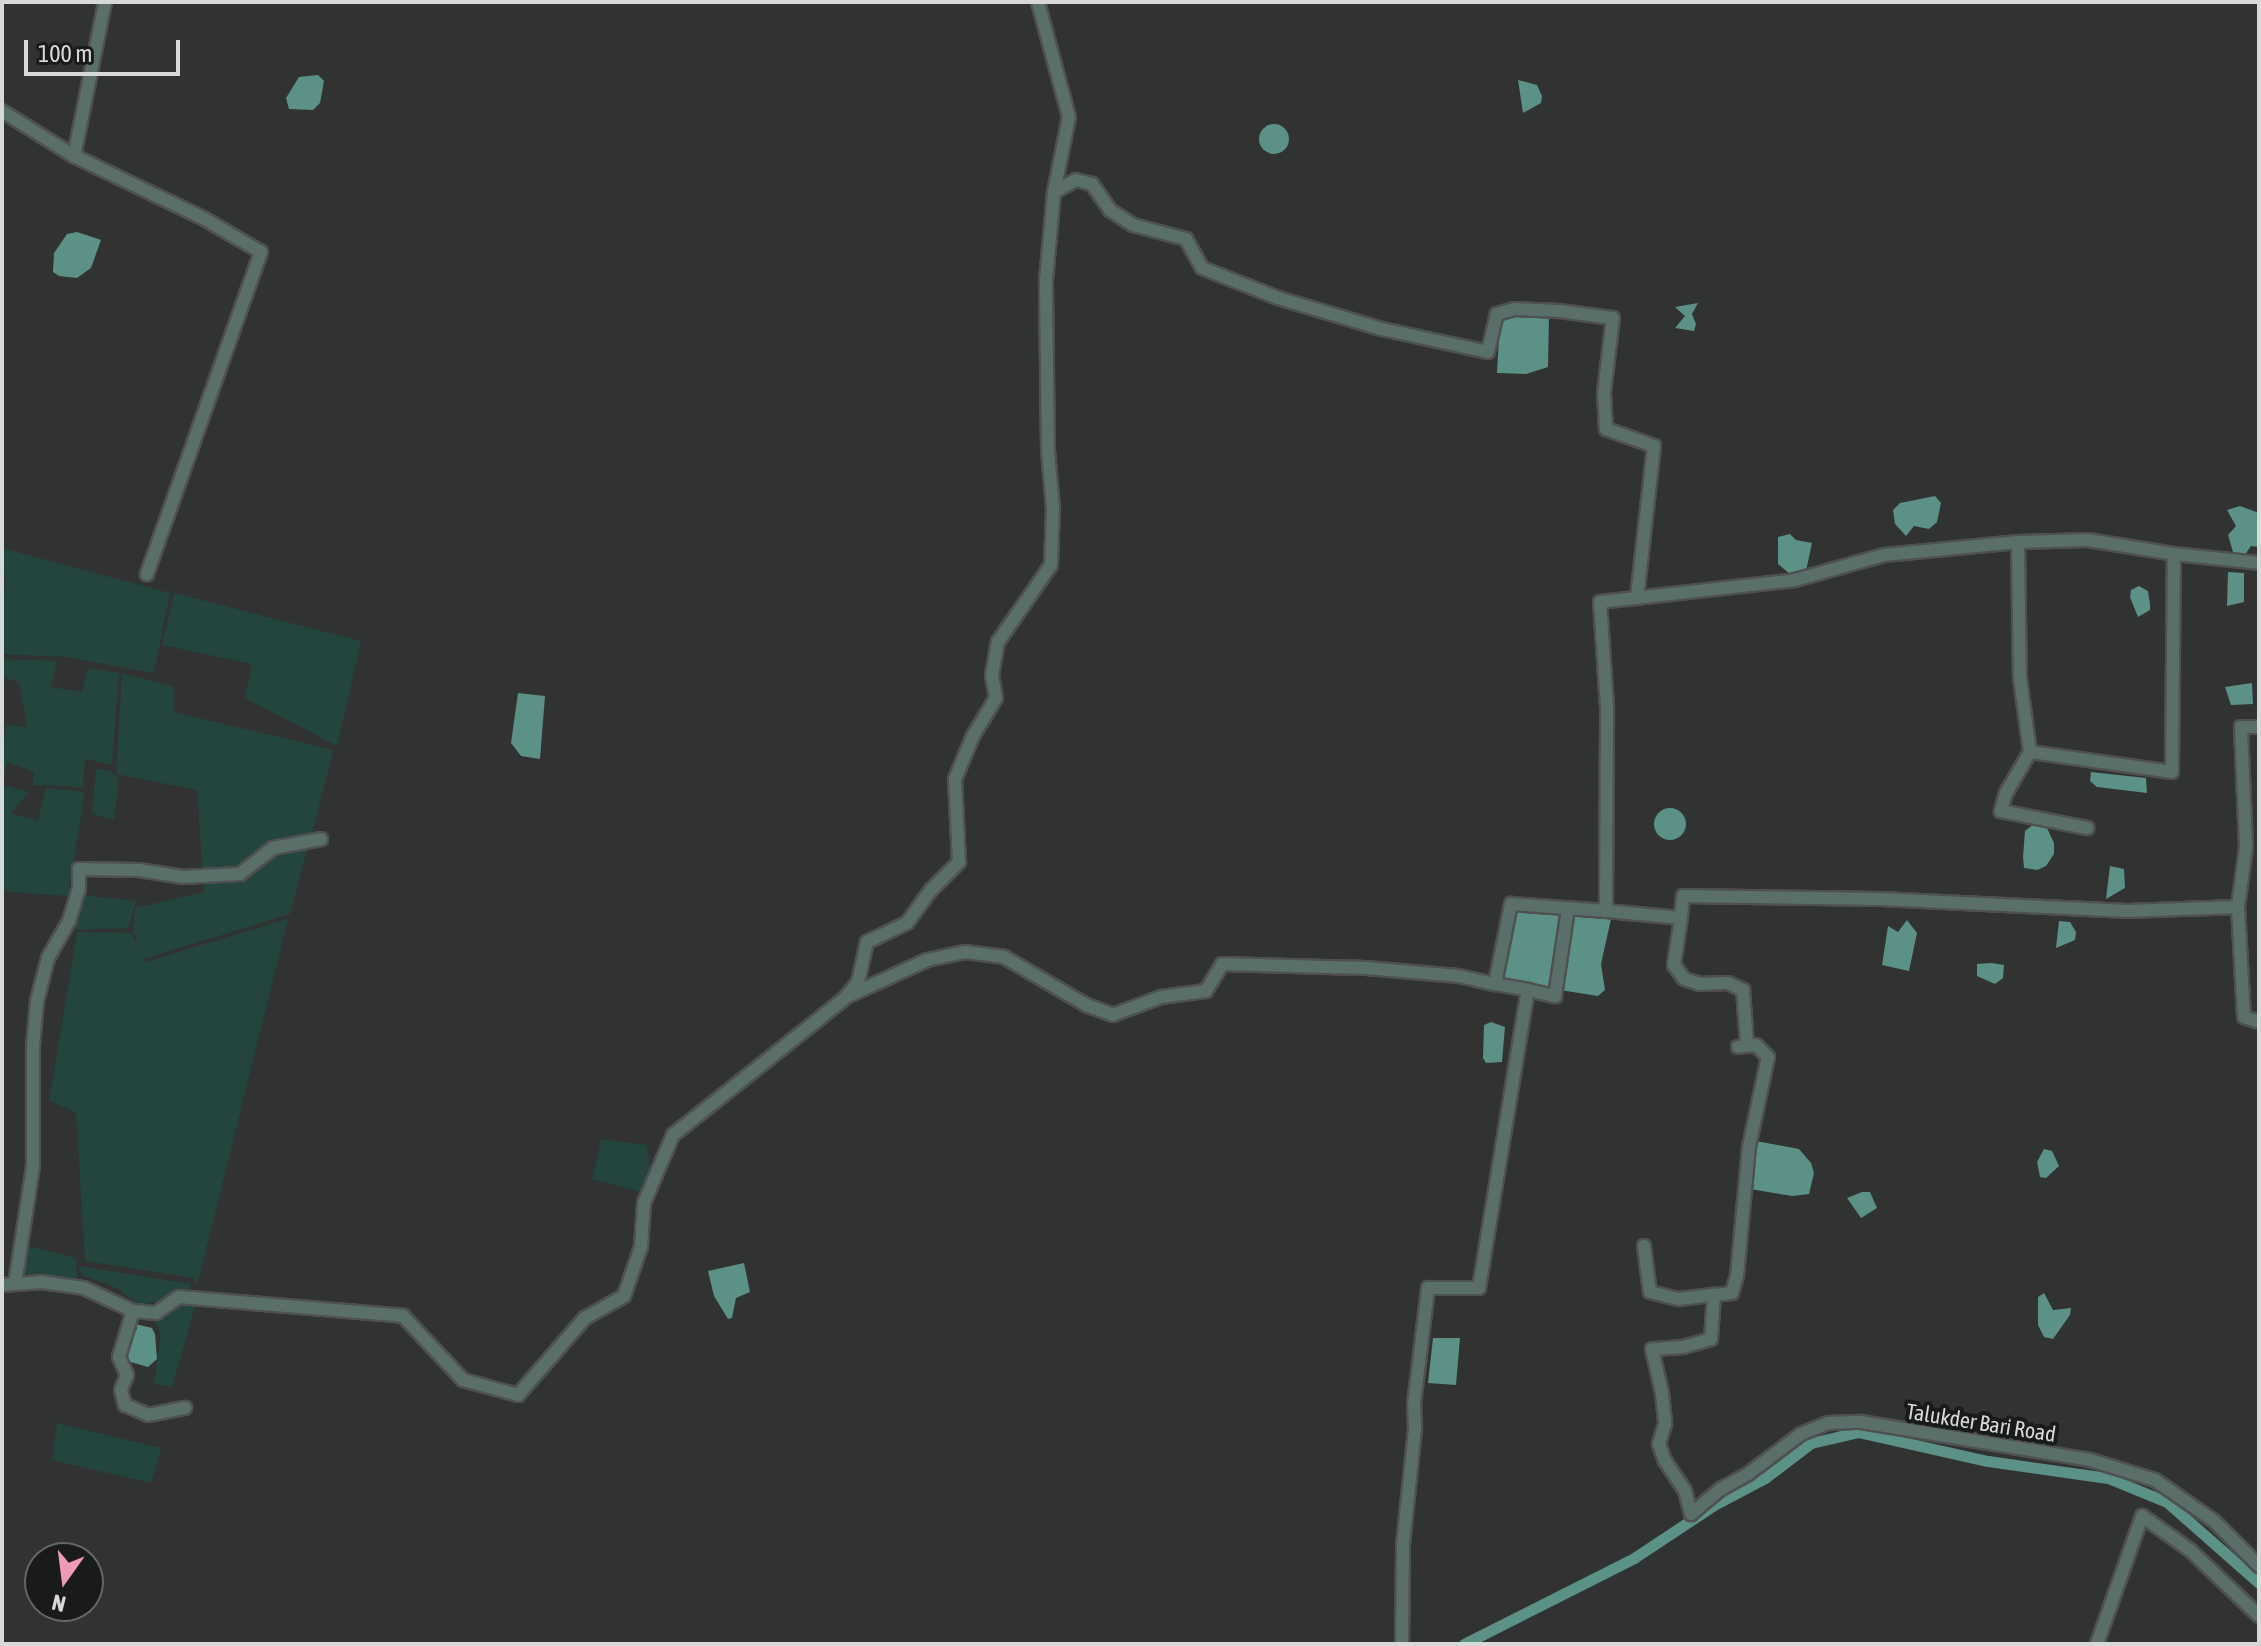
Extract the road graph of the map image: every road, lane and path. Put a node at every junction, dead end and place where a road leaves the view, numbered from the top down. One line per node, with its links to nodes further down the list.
1 (105, 2): 4 (street)
2 (1038, 2): 5 (street)
3 (2, 111): 4 (street)
4 (74, 156): 9 (street)
5 (1054, 192): 10 (street); 21 (street)
6 (2018, 542): 7 (street); 10 (street); 12 (street)
7 (2174, 554): 8 (street); 12 (street)
8 (2259, 563)
9 (147, 574)
10 (1637, 598): 17 (street)
11 (2259, 727): 15 (street)
12 (2030, 752): 13 (street)
13 (2087, 828)
14 (321, 839): 24 (street)
15 (2238, 907): 18 (street); 22 (street)
16 (1568, 909): 17 (street); 19 (street); 20 (street)
17 (1606, 911): 18 (street)
18 (1681, 918): 25 (street)
19 (1495, 984): 20 (street); 21 (street)
20 (1528, 990): 30 (street)
21 (845, 998): 26 (street)
22 (2259, 1022)
23 (1644, 1246): 25 (street)
24 (8, 1284): 26 (street)
25 (1714, 1295): 28 (street, Talukder Bari Road)
26 (133, 1311): 27 (street)
27 (185, 1408)
28 (2259, 1566)
29 (2259, 1616): 31 (street)
30 (1402, 1644)
31 (2097, 1644)

